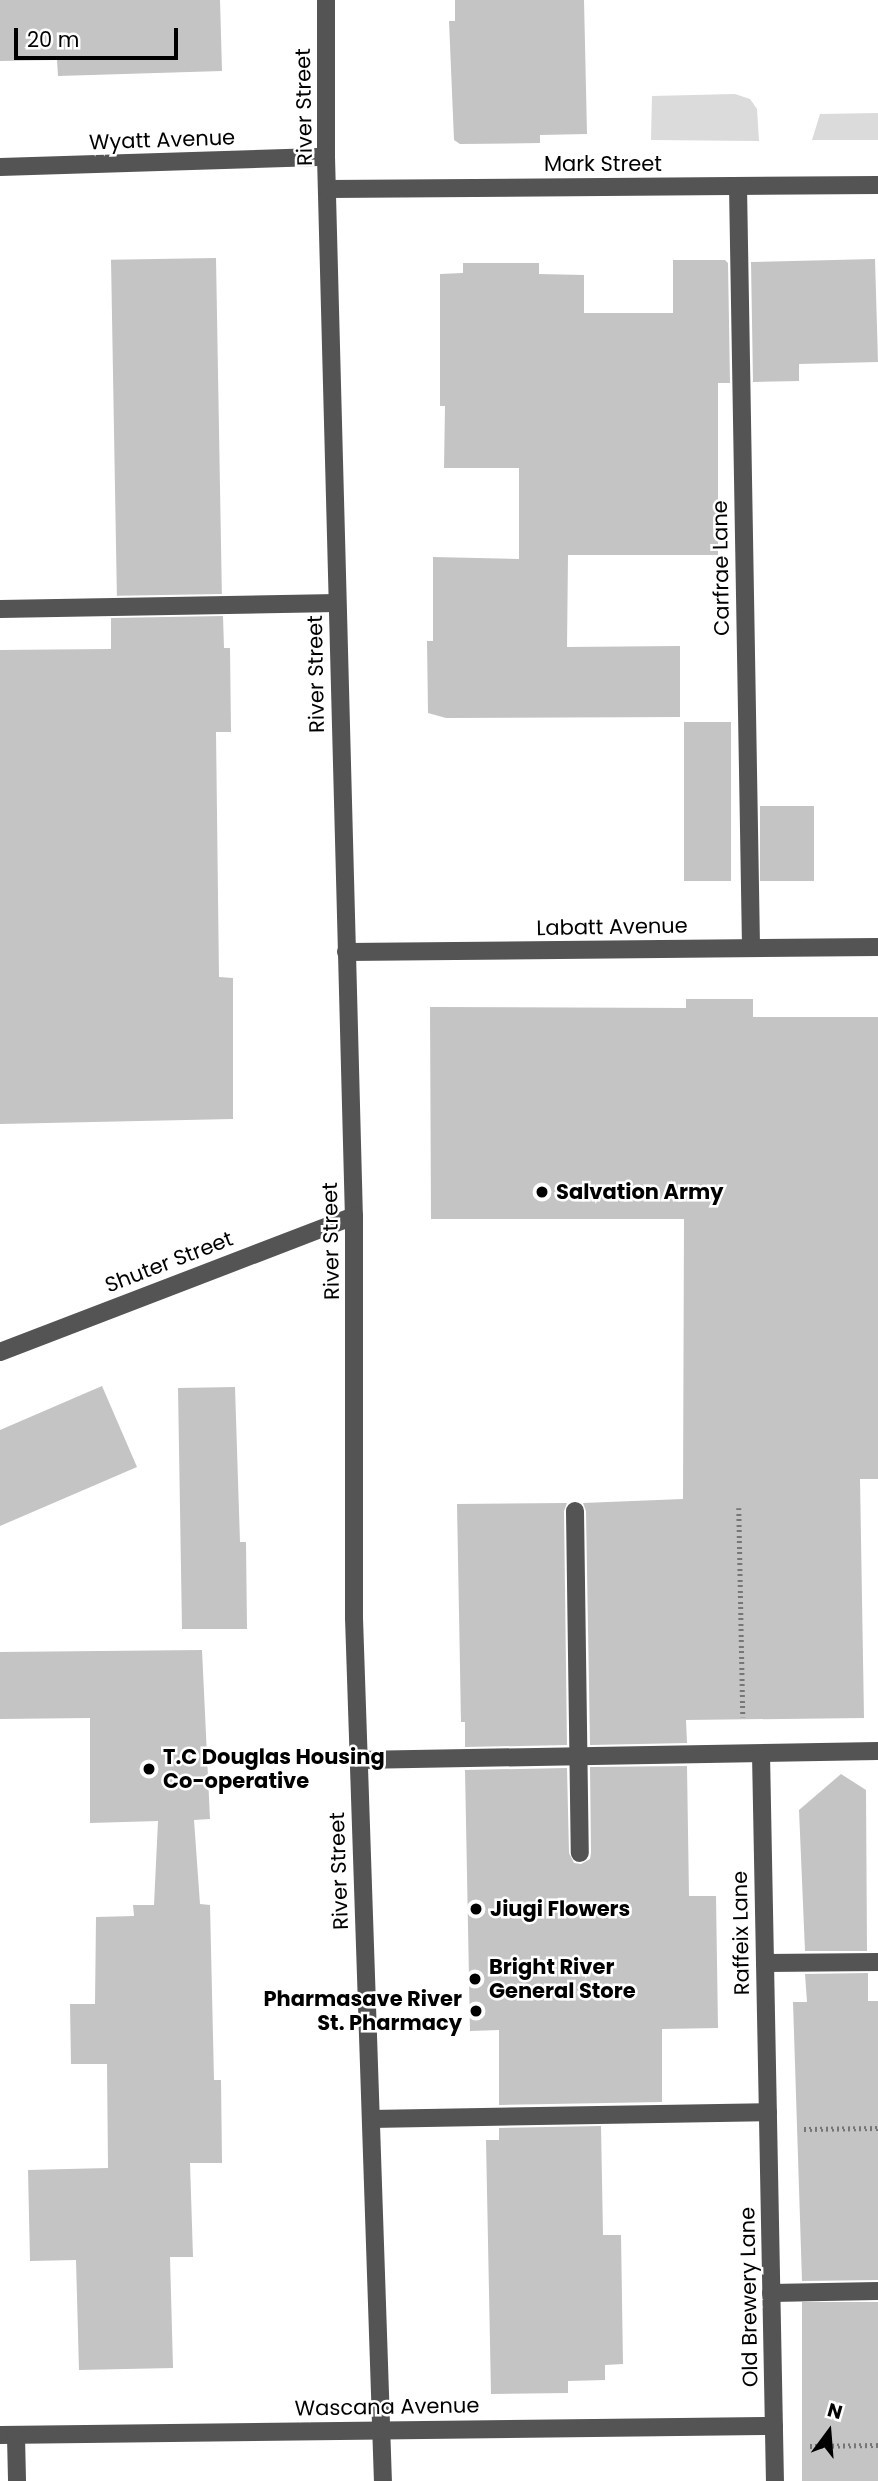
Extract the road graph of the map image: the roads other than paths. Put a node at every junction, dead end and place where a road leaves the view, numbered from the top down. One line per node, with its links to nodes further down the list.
1 (326, 0): 2 (street, River Street)
2 (326, 157): 3 (street, Wyatt Avenue); 6 (street, River Street)
3 (0, 167)
4 (878, 185): 5 (street, Mark Street)
5 (738, 186): 6 (street, Mark Street); 10 (street, Carfrae Lane)
6 (328, 189): 7 (street, River Street)
7 (337, 603): 8 (street); 11 (street, River Street)
8 (0, 609)
9 (878, 947): 10 (street, Labatt Avenue)
10 (751, 948): 11 (street, Labatt Avenue)
11 (346, 952): 12 (street, River Street)
12 (354, 1216): 13 (street, Shuter Street); 18 (street, River Street)
13 (0, 1352)
14 (575, 1511): 17 (street)
15 (878, 1751): 16 (street)
16 (752, 1754): 17 (street); 21 (street, Raffeix Lane)
17 (578, 1757): 18 (street); 19 (street)
18 (358, 1760): 22 (street, River Street)
19 (580, 1853)
20 (878, 1962): 21 (street)
21 (765, 1963): 23 (street, Raffeix Lane)
22 (371, 2119): 23 (street); 27 (street, River Street)
23 (768, 2121): 25 (street, Old Brewery Lane)
24 (878, 2291): 25 (street)
25 (771, 2293): 26 (street, Old Brewery Lane)
26 (774, 2426): 27 (street, Wascana Avenue); 31 (street, Old Brewery Lane)
27 (382, 2431): 28 (street, Wascana Avenue); 30 (street, River Street)
28 (8, 2436): 29 (street)
29 (17, 2481)
30 (383, 2481)
31 (775, 2481)

